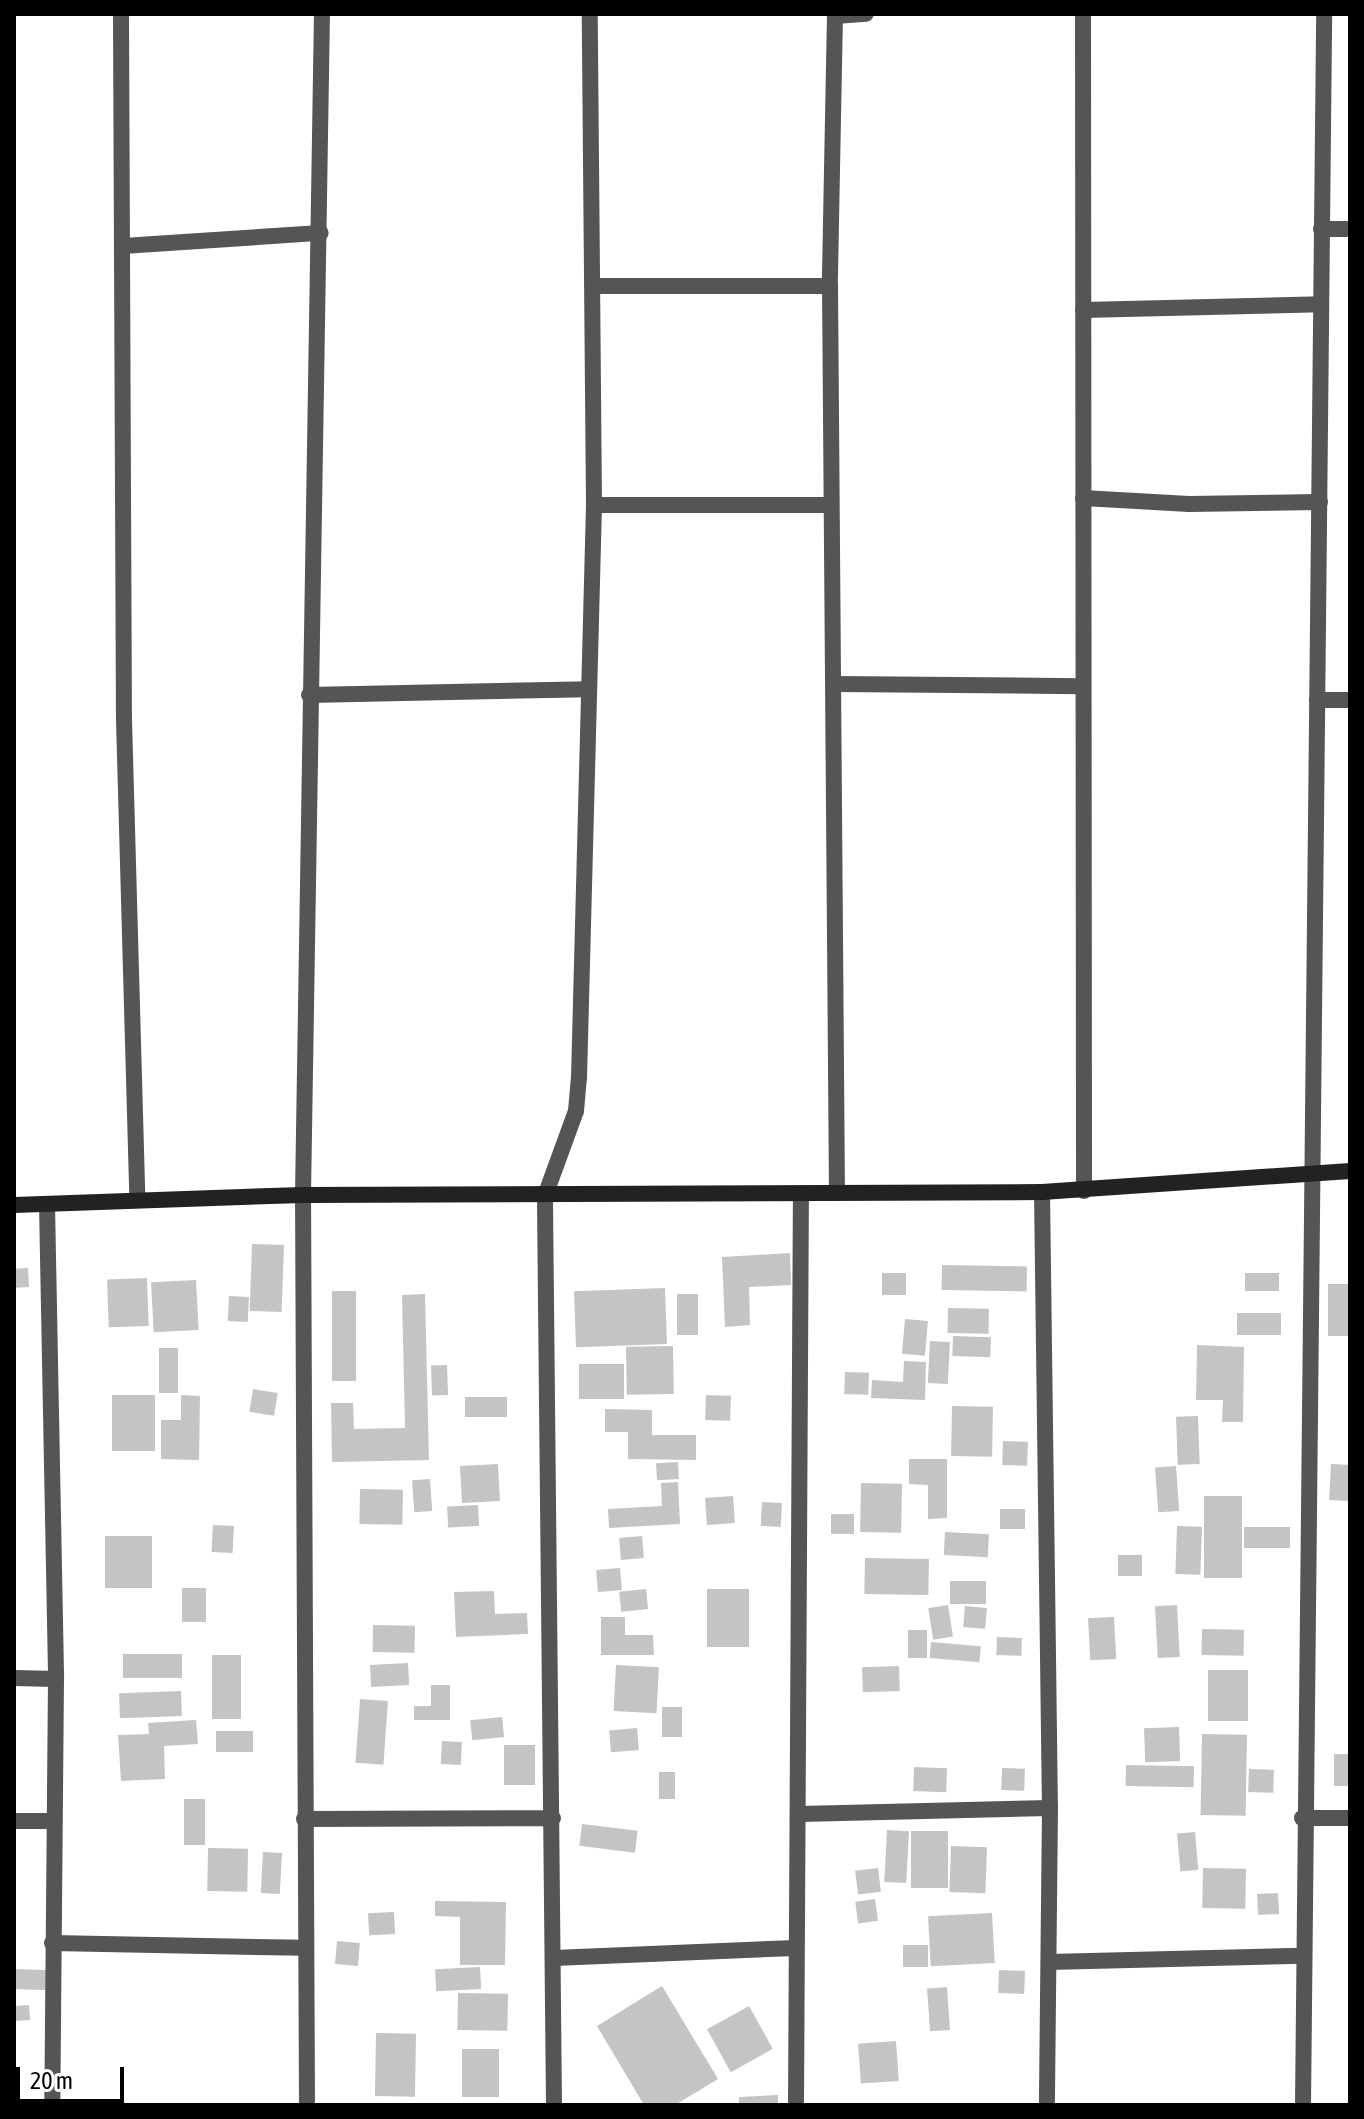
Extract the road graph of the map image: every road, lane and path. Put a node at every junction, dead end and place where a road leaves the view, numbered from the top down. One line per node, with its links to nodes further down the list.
1 (121, 14): 11 (street)
2 (322, 14): 10 (street)
3 (590, 14): 12 (street)
4 (866, 14): 7 (street)
5 (1083, 14): 15 (street)
6 (1324, 14): 8 (street)
7 (835, 15): 13 (street)
8 (1321, 229): 9 (street); 14 (street)
9 (1350, 229)
10 (321, 233): 11 (street); 23 (street)
11 (123, 246): 34 (street)
12 (593, 286): 13 (street); 18 (street)
13 (830, 286): 19 (street)
14 (1321, 304): 15 (street); 17 (street)
15 (1083, 310): 16 (street)
16 (1083, 498): 17 (street); 21 (street)
17 (1320, 502): 24 (street)
18 (594, 505): 19 (street); 22 (street)
19 (831, 505): 20 (street)
20 (834, 684): 21 (street); 30 (street)
21 (1082, 686): 28 (street)
22 (589, 689): 23 (street); 33 (street)
23 (309, 695): 31 (street)
24 (1317, 700): 25 (street); 26 (street)
25 (1350, 700)
26 (1310, 1171): 27 (street); 28 (street); 42 (street)
27 (1350, 1171)
28 (1084, 1191): 29 (street)
29 (1042, 1192): 30 (street); 39 (street)
30 (837, 1193): 32 (street)
31 (303, 1195): 33 (street); 34 (street); 44 (street)
32 (801, 1195): 33 (street); 40 (street)
33 (545, 1196): 41 (street)
34 (137, 1200): 35 (street)
35 (47, 1204): 36 (street); 38 (street)
36 (14, 1205)
37 (14, 1678): 38 (street)
38 (56, 1679): 46 (street)
39 (1050, 1808): 40 (street); 52 (street)
40 (800, 1814): 49 (street)
41 (553, 1818): 44 (street); 51 (street)
42 (1302, 1818): 43 (street); 50 (street)
43 (1350, 1818)
44 (304, 1819): 48 (street)
45 (14, 1821): 46 (street)
46 (54, 1821): 47 (street)
47 (52, 1943): 48 (street); 53 (street)
48 (303, 1948): 54 (street)
49 (795, 1948): 51 (street); 56 (street)
50 (1303, 1956): 52 (street); 58 (street)
51 (554, 1958): 55 (street)
52 (1049, 1962): 57 (street)
53 (52, 2105)
54 (307, 2105)
55 (554, 2105)
56 (796, 2105)
57 (1047, 2105)
58 (1303, 2105)

